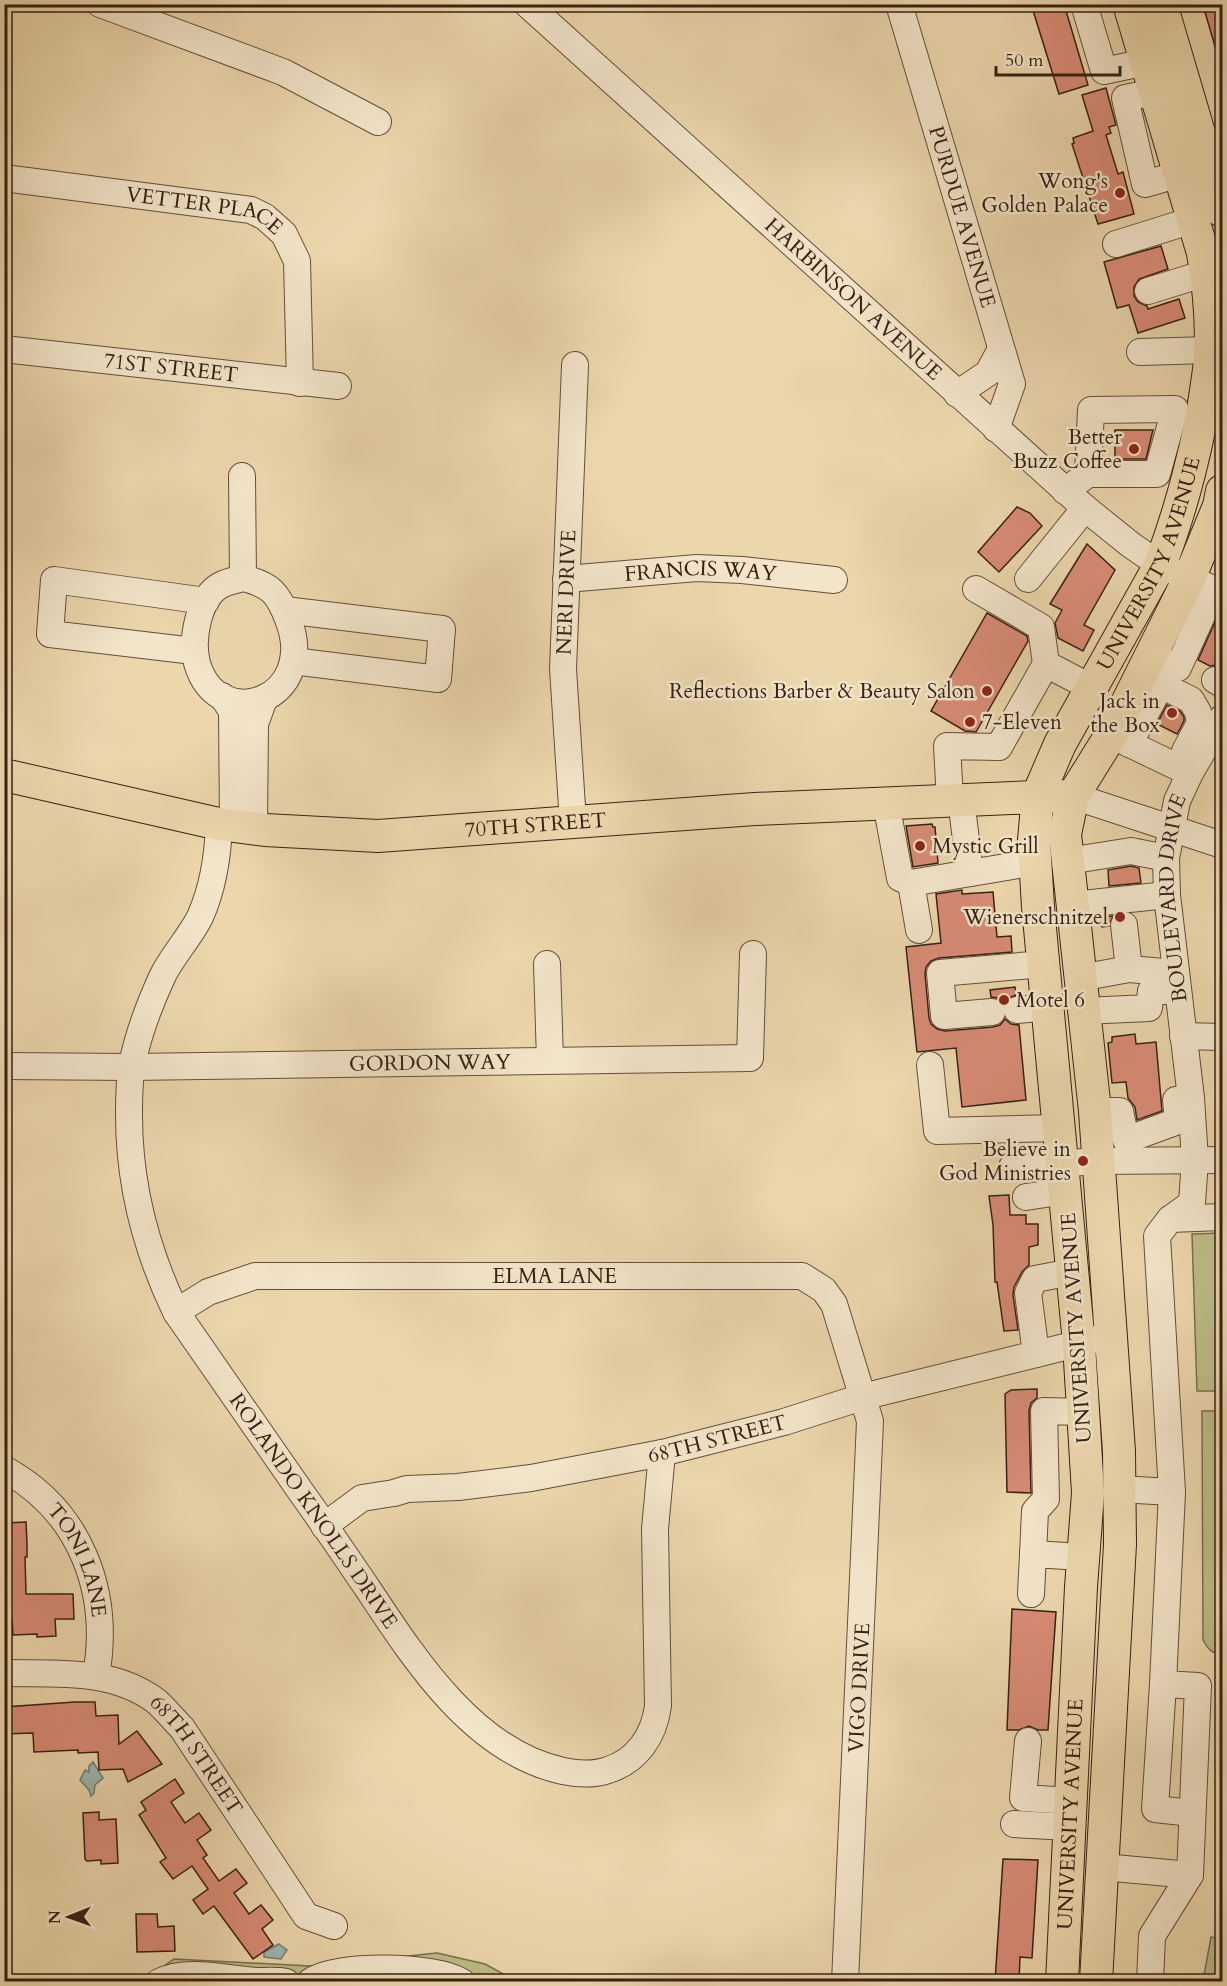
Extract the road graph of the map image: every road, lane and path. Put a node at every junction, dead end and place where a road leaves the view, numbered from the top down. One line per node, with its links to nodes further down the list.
1 (100, 4): 8 (street)
2 (527, 4): 22 (street, HARBINSON AVENUE)
3 (899, 4): 16 (street, PURDUE AVENUE)
4 (1084, 4): 7 (street)
5 (1129, 4): 7 (main road, UNIVERSITY AVENUE)
6 (1168, 6): 9 (main road, UNIVERSITY AVENUE)
7 (1146, 62): 11 (main road, UNIVERSITY AVENUE)
8 (378, 122)
9 (1214, 147): 11 (main road, UNIVERSITY AVENUE)
10 (4, 178): 20 (street, VETTER PLACE)
11 (1208, 216): 12 (street); 13 (main road, UNIVERSITY AVENUE)
12 (1116, 244)
13 (1206, 273): 14 (street); 17 (main road, UNIVERSITY AVENUE)
14 (1148, 291)
15 (4, 349): 20 (street, 71ST STREET)
16 (1001, 349): 22 (street); 24 (street, PURDUE AVENUE)
17 (1209, 350): 18 (street); 23 (main road, UNIVERSITY AVENUE)
18 (1140, 352)
19 (575, 365): 32 (street, NERI DRIVE)
20 (300, 383): 21 (street, 71ST STREET)
21 (338, 386)
22 (957, 394): 24 (street, HARBINSON AVENUE)
23 (1189, 411): 25 (street); 25 (street); 30 (main road, UNIVERSITY AVENUE)
24 (996, 429): 27 (street, HARBINSON AVENUE)
25 (1088, 474): 27 (street)
26 (242, 476): 31 (street)
27 (1065, 491): 29 (street, HARBINSON AVENUE)
28 (1221, 502): 35 (main road, UNIVERSITY AVENUE)
29 (1085, 508): 30 (street, HARBINSON AVENUE); 33 (street)
30 (1160, 565): 35 (street, HARBINSON AVENUE); 43 (main road, UNIVERSITY AVENUE)
31 (243, 578): 37 (street); 38 (street)
32 (566, 579): 34 (street, FRANCIS WAY); 54 (street, NERI DRIVE)
33 (1028, 579)
34 (834, 580)
35 (1209, 587): 42 (main road, UNIVERSITY AVENUE)
36 (976, 589): 41 (street)
37 (206, 601): 39 (street); 39 (street)
38 (285, 610): 40 (street); 40 (street)
39 (194, 651): 44 (street)
40 (293, 661): 45 (street)
41 (1046, 664): 43 (street); 52 (street)
42 (1151, 672): 47 (main road, UNIVERSITY AVENUE); 48 (street)
43 (1092, 688): 50 (main road, UNIVERSITY AVENUE)
44 (222, 696): 45 (street); 55 (street)
45 (264, 699): 55 (street)
46 (1222, 718): 48 (street, BOULEVARD DRIVE)
47 (1120, 739): 48 (street); 51 (main road, UNIVERSITY AVENUE)
48 (1183, 770): 56 (street, BOULEVARD DRIVE)
49 (4, 775): 55 (main road, 70TH STREET)
50 (1038, 795): 51 (main road, 70TH STREET); 52 (main road, 70TH STREET); 60 (main road, UNIVERSITY AVENUE)
51 (1072, 796): 56 (street); 59 (main road, UNIVERSITY AVENUE)
52 (956, 800): 53 (main road, 70TH STREET); 61 (street)
53 (886, 803): 54 (main road, 70TH STREET); 62 (street)
54 (573, 822): 55 (main road, 70TH STREET)
55 (235, 826): 80 (street, ROLANDO KNOLLS DRIVE)
56 (1170, 826): 57 (street); 58 (street, BOULEVARD DRIVE)
57 (1222, 845)
58 (1166, 858): 59 (street); 63 (street, BOULEVARD DRIVE)
59 (1068, 861): 64 (main road, UNIVERSITY AVENUE)
60 (1036, 862): 61 (street); 69 (main road, UNIVERSITY AVENUE)
61 (970, 873): 62 (street)
62 (911, 883): 66 (street)
63 (1167, 895): 65 (street); 72 (street, BOULEVARD DRIVE)
64 (1072, 905): 65 (street); 71 (main road, UNIVERSITY AVENUE)
65 (1123, 911): 70 (street)
66 (919, 930)
67 (753, 954): 77 (street, GORDON WAY)
68 (547, 964): 77 (street)
69 (1043, 964): 74 (street); 83 (main road, UNIVERSITY AVENUE)
70 (1129, 969): 71 (street); 72 (street)
71 (1080, 978): 73 (main road, UNIVERSITY AVENUE)
72 (1177, 982): 73 (street); 75 (street, BOULEVARD DRIVE)
73 (1083, 1011): 82 (main road, UNIVERSITY AVENUE)
74 (992, 1012)
75 (1183, 1036): 76 (street); 81 (street, BOULEVARD DRIVE)
76 (1222, 1037)
77 (550, 1060): 80 (street, GORDON WAY)
78 (930, 1065): 83 (street)
79 (4, 1066): 80 (street, GORDON WAY)
80 (131, 1067): 93 (street, ROLANDO KNOLLS DRIVE)
81 (1191, 1098): 82 (street); 84 (street, BOULEVARD DRIVE)
82 (1095, 1111): 86 (main road, UNIVERSITY AVENUE)
83 (1059, 1128): 88 (main road, UNIVERSITY AVENUE)
84 (1195, 1160): 85 (street); 86 (street); 91 (street, BOULEVARD DRIVE)
85 (1222, 1160)
86 (1098, 1161): 88 (street); 94 (main road, UNIVERSITY AVENUE)
87 (1012, 1167): 88 (street)
88 (1064, 1178): 89 (street); 92 (main road, UNIVERSITY AVENUE)
89 (1026, 1197)
90 (1222, 1217): 91 (street)
91 (1170, 1219): 102 (street)
92 (1072, 1272): 95 (main road, UNIVERSITY AVENUE); 96 (street)
93 (176, 1312): 97 (street, ELMA LANE); 103 (street, ROLANDO KNOLLS DRIVE)
94 (1112, 1335): 95 (street, 68TH STREET); 101 (main road, UNIVERSITY AVENUE)
95 (1079, 1344): 96 (street, 68TH STREET); 98 (main road, UNIVERSITY AVENUE)
96 (1036, 1354): 97 (street, 68TH STREET)
97 (862, 1397): 99 (street, 68TH STREET); 122 (street, VIGO DRIVE)
98 (1083, 1412): 104 (street); 105 (main road, UNIVERSITY AVENUE)
99 (662, 1453): 103 (street, 68TH STREET); 103 (street, ROLANDO KNOLLS DRIVE)
100 (4, 1469): 108 (street, TONI LANE)
101 (1119, 1489): 102 (street); 115 (main road, UNIVERSITY AVENUE)
102 (1172, 1492): 109 (street)
103 (324, 1526)
104 (1033, 1554): 105 (street); 106 (street)
105 (1083, 1557): 112 (main road, UNIVERSITY AVENUE)
106 (1031, 1594)
107 (4, 1673): 108 (street, 68TH STREET)
108 (96, 1676): 117 (street, 68TH STREET)
109 (1163, 1684): 111 (street); 111 (street)
110 (1028, 1741): 112 (street)
111 (1192, 1813): 116 (street)
112 (1071, 1814): 113 (street); 114 (main road, UNIVERSITY AVENUE)
113 (1014, 1824)
114 (1068, 1865): 115 (main road); 123 (main road, UNIVERSITY AVENUE)
115 (1103, 1867): 116 (street); 124 (main road, UNIVERSITY AVENUE)
116 (1190, 1875): 125 (street)
117 (334, 1926)
118 (159, 1982): 119 (street)
119 (286, 1982)
120 (310, 1982): 121 (street)
121 (462, 1982)
122 (845, 1982)
123 (1062, 1982)
124 (1096, 1982)
125 (1150, 1982)

